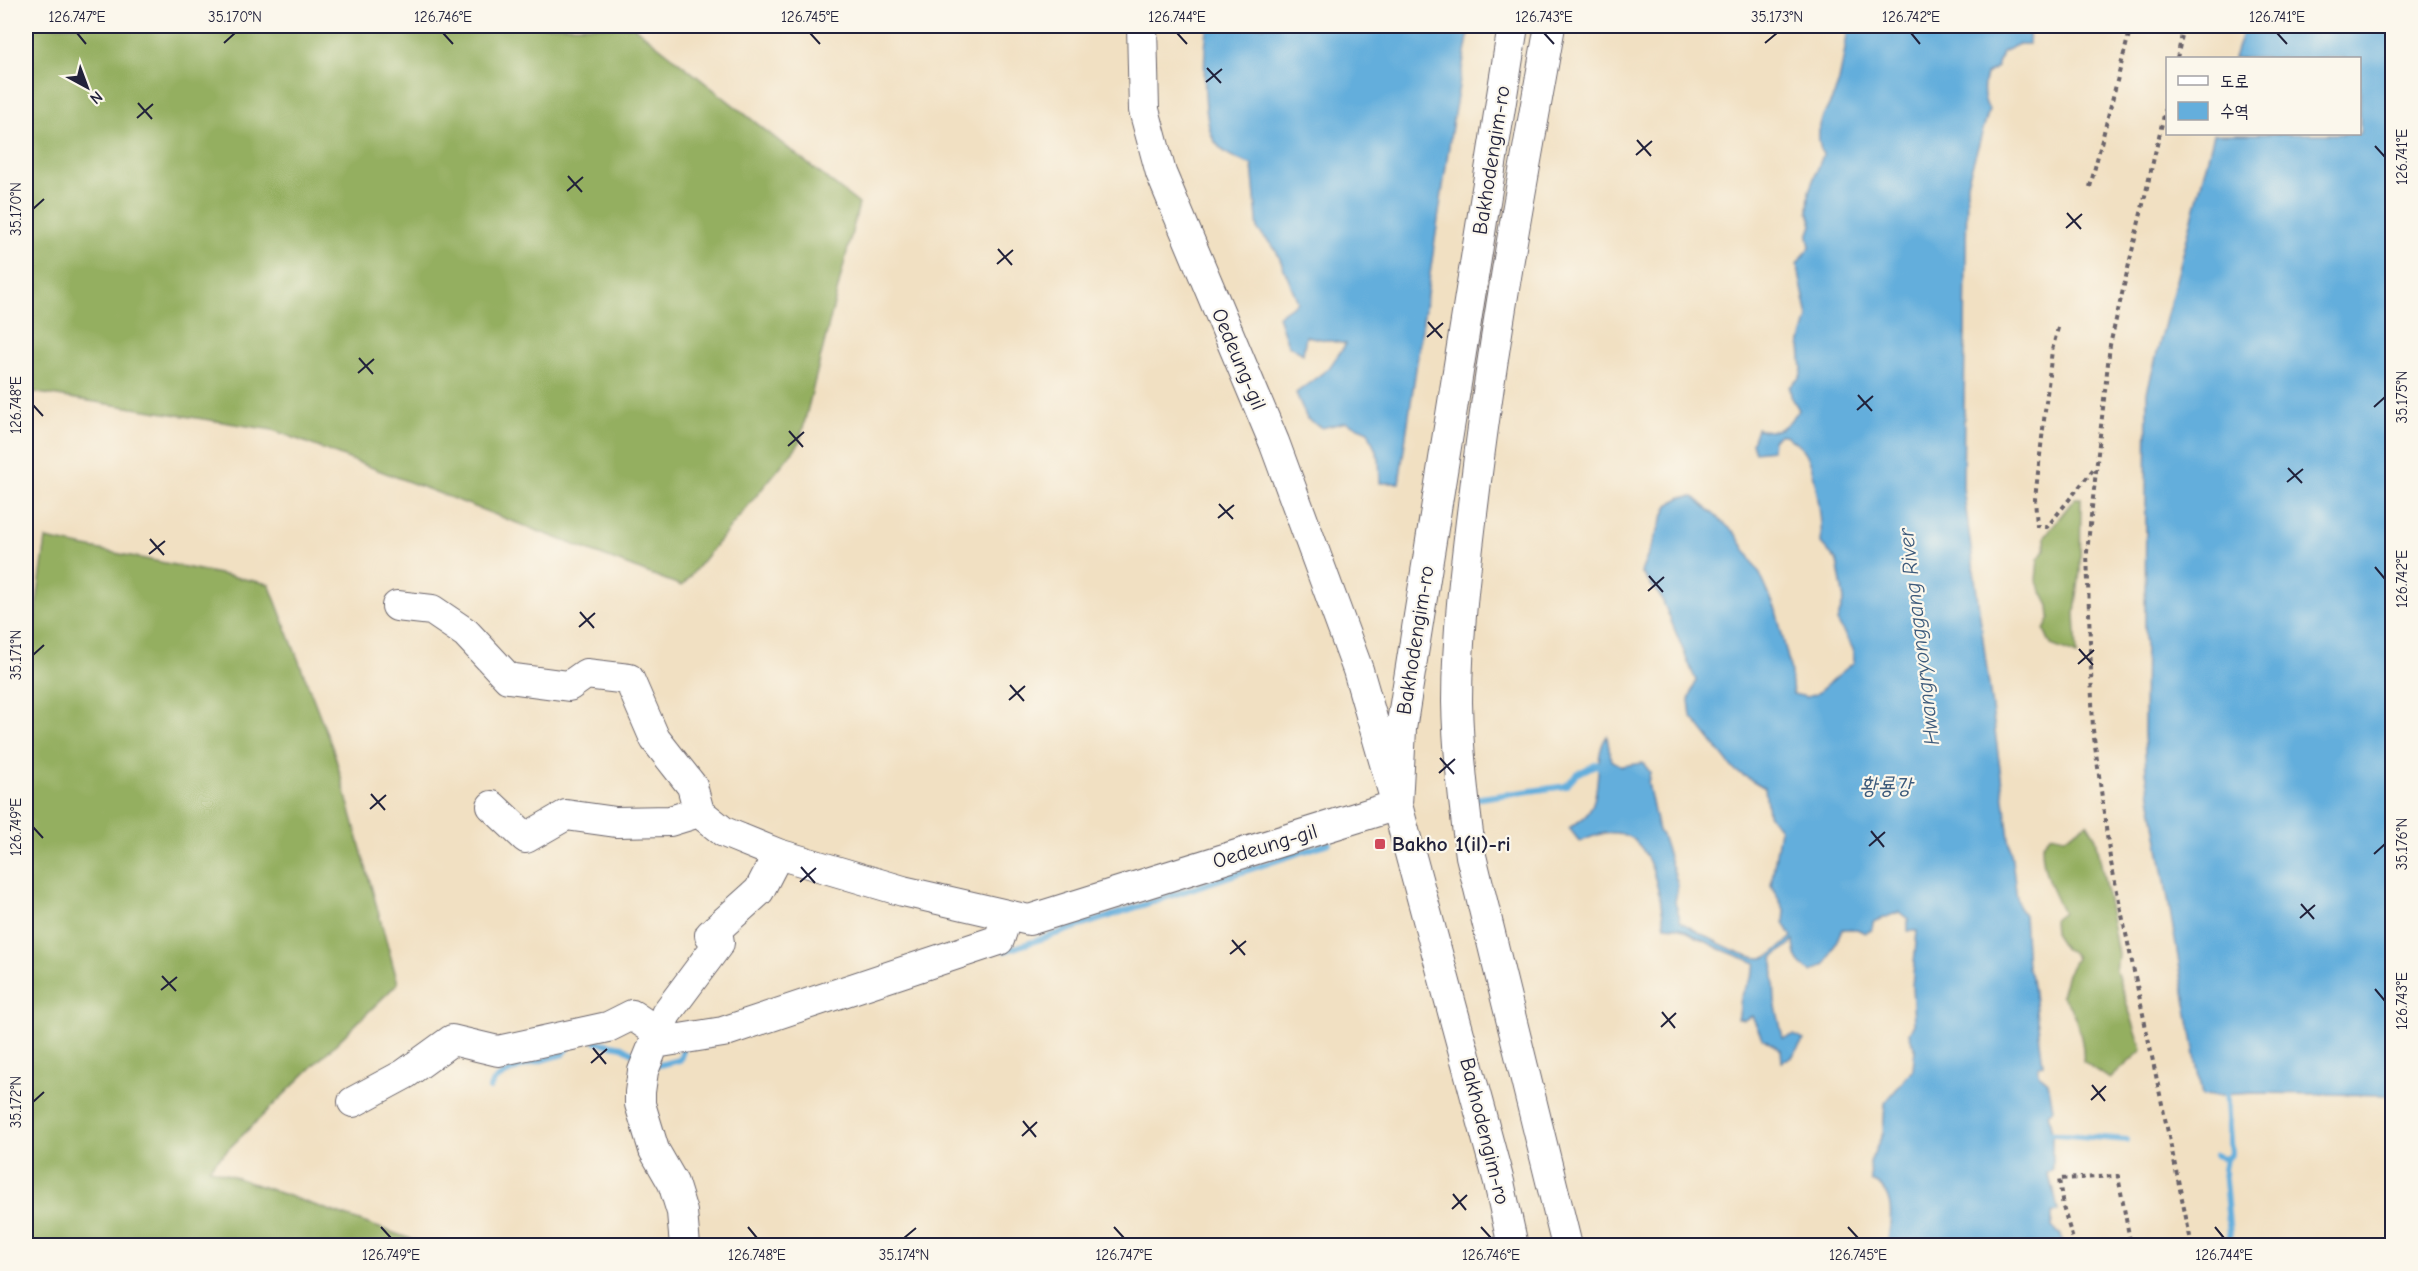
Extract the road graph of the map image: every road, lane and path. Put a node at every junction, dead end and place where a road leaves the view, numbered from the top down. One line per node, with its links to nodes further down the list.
1 (1142, 26): 14 (street, Oedeung-gil)
2 (1513, 26): 14 (street, Bakhodengim-ro)
3 (1550, 26): 23 (street)
4 (2131, 26): 7 (path)
5 (2137, 26): 7 (path)
6 (2184, 26): 8 (path)
7 (2129, 34): 10 (path)
8 (2177, 57)
9 (2166, 107): 12 (path)
10 (2090, 188)
11 (2058, 328): 12 (path)
12 (2096, 465): 26 (path)
13 (397, 606): 16 (street)
14 (1397, 805): 18 (street, Oedeung-gil); 22 (street, Bakhodengim-ro)
15 (492, 806): 16 (street)
16 (699, 812): 17 (street, Oedeung-gil)
17 (778, 854): 18 (street, Oedeung-gil); 19 (street)
18 (1007, 916): 19 (street)
19 (657, 1038): 20 (street); 21 (street)
20 (354, 1102)
21 (685, 1245)
22 (1513, 1245)
23 (1567, 1245)
24 (2074, 1245): 25 (path)
25 (2131, 1245)
26 (2194, 1245)

